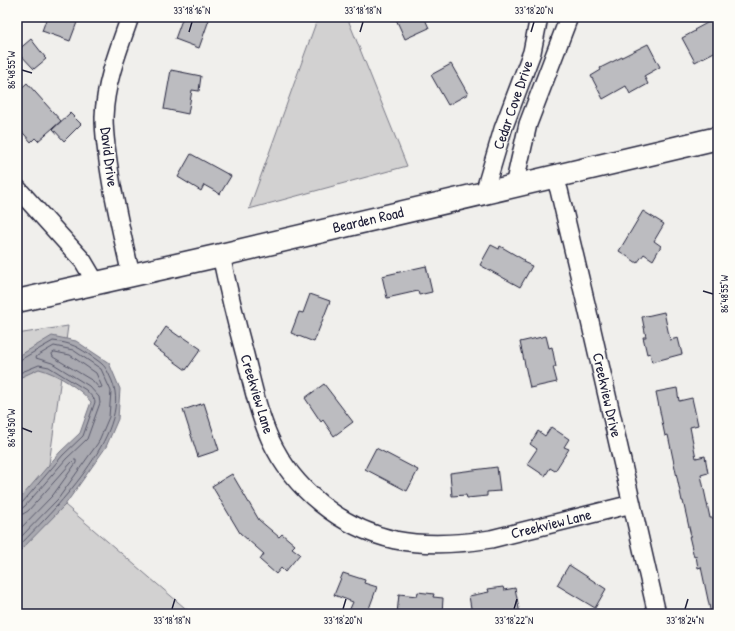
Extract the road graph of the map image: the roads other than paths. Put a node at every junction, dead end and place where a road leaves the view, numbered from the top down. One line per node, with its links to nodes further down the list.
1 (130, 17): 10 (street, David Drive)
2 (539, 17): 8 (street, Cedar Cove Drive)
3 (569, 17): 6 (street, Cedar Cove Drive)
4 (718, 138): 5 (street, Bearden Road)
5 (554, 176): 6 (street, Bearden Road); 13 (street, Creekview Drive)
6 (514, 186): 8 (street, Bearden Road)
7 (17, 188): 11 (street)
8 (484, 193): 9 (street, Bearden Road)
9 (221, 255): 10 (street, Bearden Road); 13 (street, Creekview Lane)
10 (131, 275): 11 (street, Bearden Road)
11 (96, 283): 12 (street, Bearden Road)
12 (17, 301)
13 (632, 504): 14 (street, Creekview Drive)
14 (657, 614)

